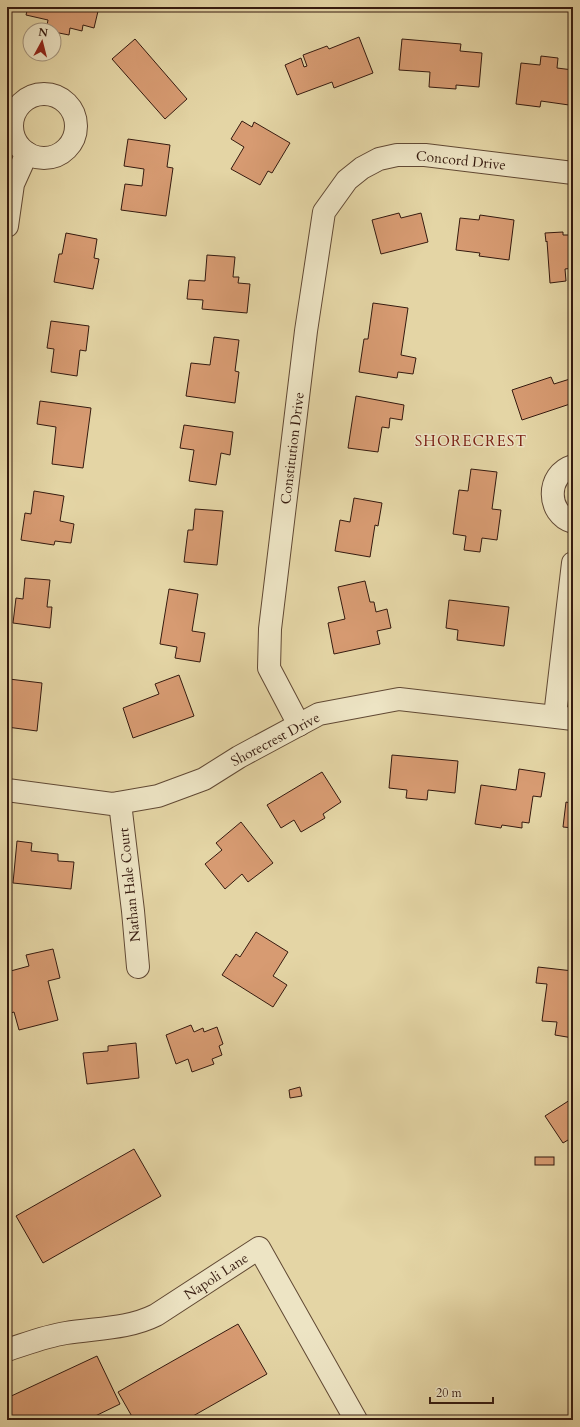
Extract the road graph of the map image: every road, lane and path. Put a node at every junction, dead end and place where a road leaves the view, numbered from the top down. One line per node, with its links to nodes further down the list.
1 (27, 153): 4 (street)
2 (573, 173): 3 (street, Concord Drive)
3 (353, 175): 9 (street, Constitution Drive)
4 (7, 226)
5 (573, 466): 6 (street)
6 (573, 522)
7 (573, 563): 8 (street)
8 (564, 718): 9 (street, Shorecrest Drive)
9 (298, 725): 11 (street, Shorecrest Drive)
10 (7, 790): 11 (street, Shorecrest Drive)
11 (120, 803): 12 (street, Nathan Hale Court)
12 (138, 967)
13 (7, 1350): 14 (street, Napoli Lane)
14 (356, 1420)

